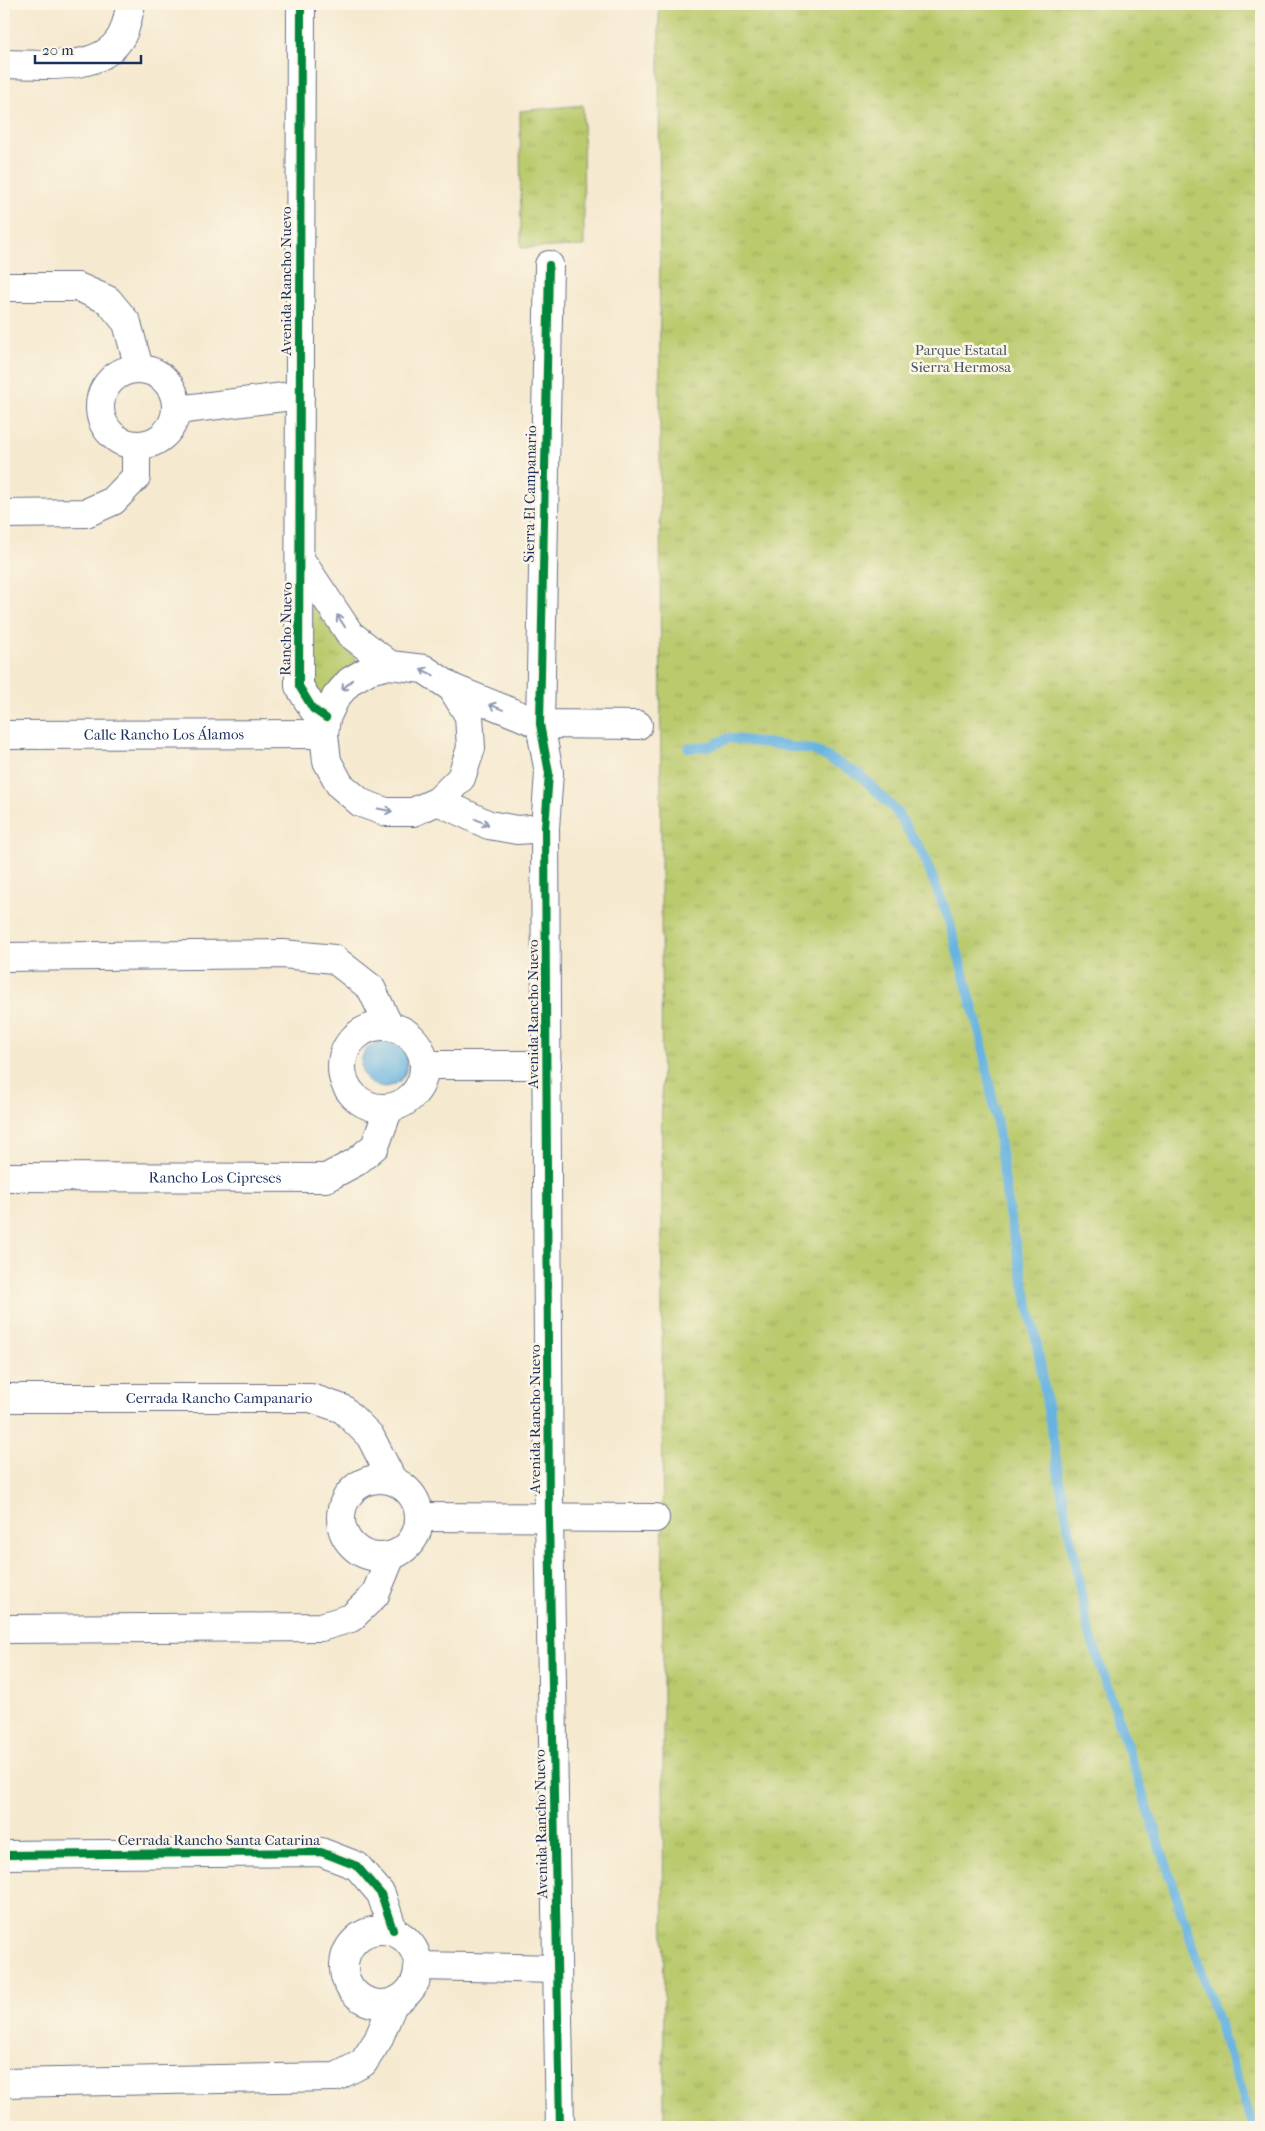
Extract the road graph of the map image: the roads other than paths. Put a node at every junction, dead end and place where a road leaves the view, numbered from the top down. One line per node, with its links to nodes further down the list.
1 (131, 4): 3 (street)
2 (301, 4): 7 (street, Avenida Rancho Nuevo)
3 (4, 64)
4 (549, 265): 14 (street, Sierra El Campanario)
5 (4, 288): 6 (street)
6 (139, 368): 8 (street); 9 (street)
7 (300, 395): 8 (street); 11 (street, Avenida Rancho Nuevo)
8 (176, 410): 9 (street)
9 (136, 446): 10 (street)
10 (4, 514)
11 (300, 559): 12 (street, Rancho Nuevo, one-way to 11); 16 (street, Rancho Nuevo)
12 (390, 665): 13 (street, one-way to 12); 16 (street, one-way to 16)
13 (452, 688): 14 (street, one-way to 13); 18 (street)
14 (540, 724): 15 (street); 19 (street, Avenida Rancho Nuevo)
15 (638, 724)
16 (325, 726): 17 (street, Calle Rancho Los Álamos); 18 (street, one-way to 18)
17 (4, 735)
18 (438, 801): 19 (street, one-way to 19)
19 (545, 828): 23 (street, Avenida Rancho Nuevo)
20 (4, 957): 21 (street)
21 (389, 1026): 22 (street); 24 (street)
22 (424, 1065): 23 (street); 24 (street)
23 (547, 1065): 29 (street, Avenida Rancho Nuevo)
24 (389, 1108): 25 (street, Rancho Los Cipreses)
25 (4, 1177)
26 (4, 1398): 27 (street, Cerrada Rancho Campanario)
27 (393, 1481): 28 (street); 31 (street)
28 (420, 1517): 29 (street); 31 (street)
29 (549, 1518): 30 (street); 36 (street, Avenida Rancho Nuevo)
30 (655, 1518)
31 (391, 1556): 32 (street)
32 (4, 1629)
33 (4, 1855): 34 (street, Cerrada Rancho Santa Catarina)
34 (393, 1930): 35 (street); 37 (street)
35 (419, 1966): 36 (street); 37 (street)
36 (558, 1969): 39 (street, Avenida Rancho Nuevo)
37 (393, 2004): 38 (street)
38 (4, 2084)
39 (557, 2123)

